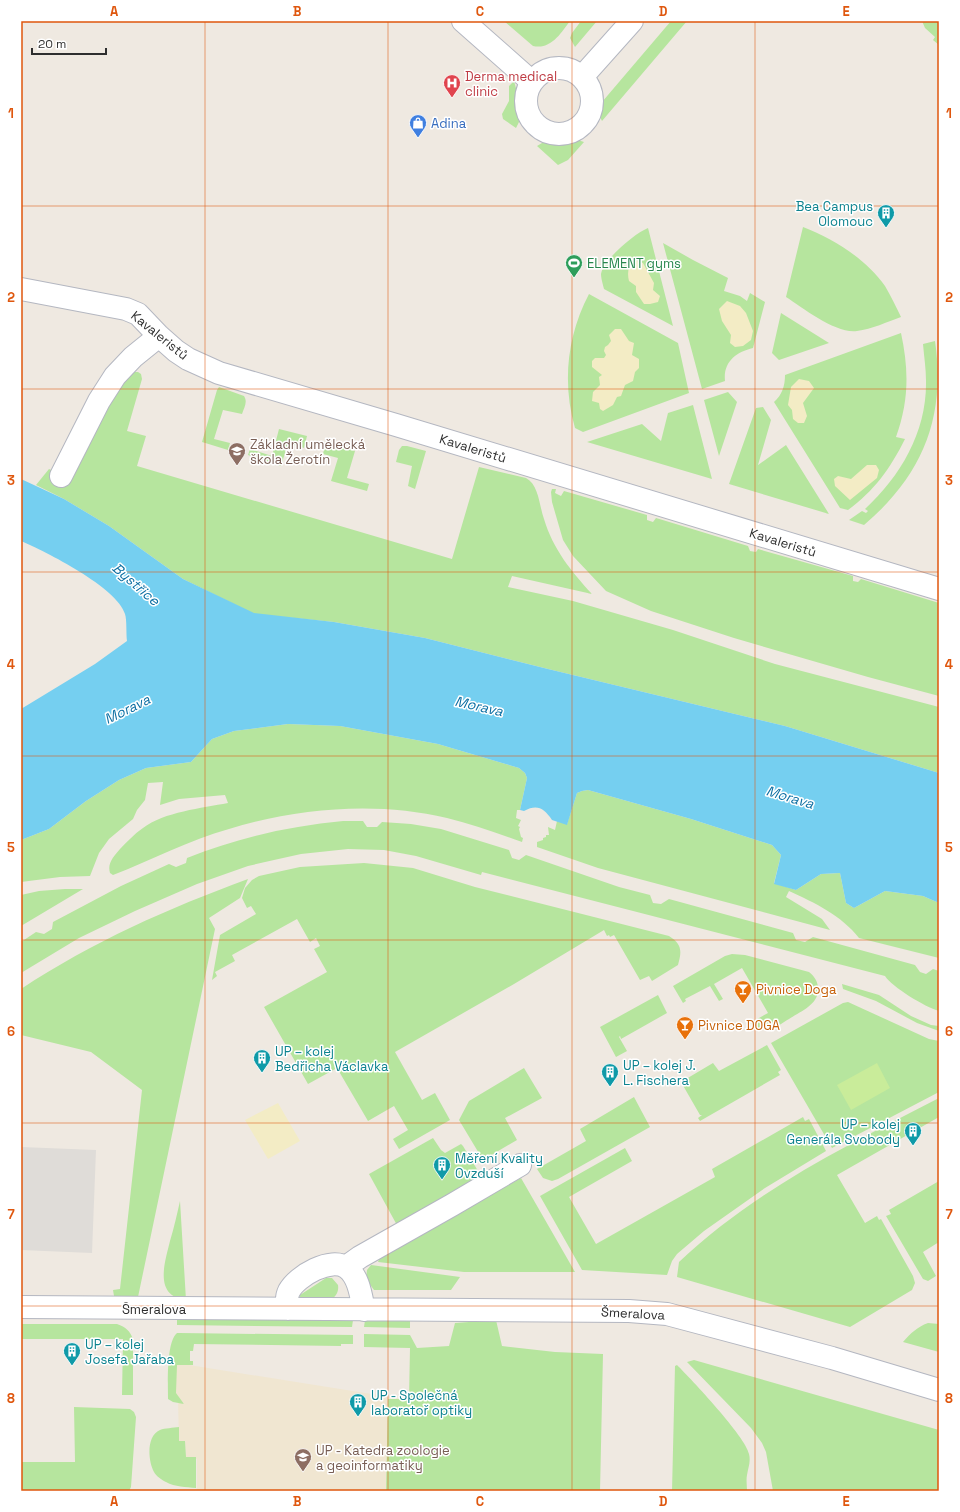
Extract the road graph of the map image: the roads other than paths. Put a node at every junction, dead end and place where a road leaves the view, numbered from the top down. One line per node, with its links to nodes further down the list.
1 (463, 21): 4 (street)
2 (632, 21): 3 (street)
3 (582, 77): 4 (street); 4 (street)
4 (532, 82)
5 (21, 289): 6 (street, Kavaleristů)
6 (159, 336): 7 (street); 8 (street, Kavaleristů)
7 (61, 476)
8 (939, 589)
9 (520, 1165): 10 (street)
10 (346, 1267): 12 (street); 13 (street)
11 (21, 1307): 12 (street, Šmeralova)
12 (288, 1309): 13 (street, Šmeralova)
13 (364, 1310): 14 (street, Šmeralova)
14 (939, 1390)

